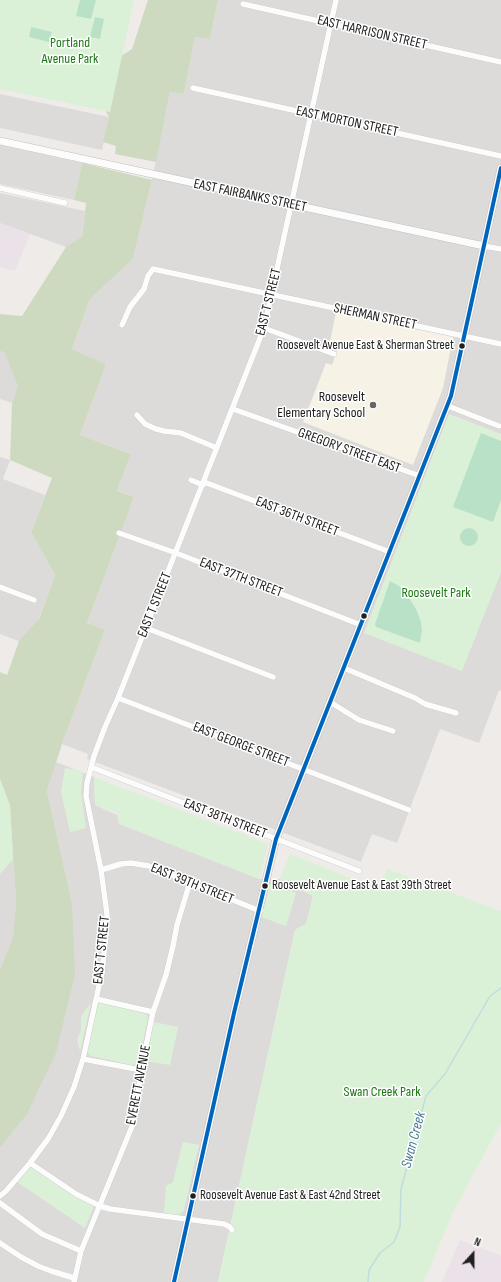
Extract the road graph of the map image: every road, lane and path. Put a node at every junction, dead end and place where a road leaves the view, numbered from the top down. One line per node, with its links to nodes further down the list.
1 (336, 0): 3 (street, EAST T STREET)
2 (243, 4): 3 (street, EAST HARRISON STREET)
3 (331, 24): 4 (street, EAST HARRISON STREET); 6 (street, EAST T STREET)
4 (501, 62)
5 (193, 88): 6 (street, EAST MORTON STREET)
6 (312, 114): 8 (street, EAST MORTON STREET); 12 (street, EAST T STREET)
7 (0, 141): 12 (street, EAST FAIRBANKS STREET)
8 (501, 156)
9 (501, 168): 13 (street)
10 (0, 188): 11 (street)
11 (65, 203)
12 (291, 205): 13 (street, EAST FAIRBANKS STREET); 15 (street, EAST T STREET)
13 (484, 246): 14 (street, EAST FAIRBANKS STREET); 18 (street)
14 (501, 249)
15 (272, 295): 16 (street, SHERMAN STREET); 17 (street, EAST T STREET); 18 (street, SHERMAN STREET)
16 (122, 325)
17 (264, 328): 20 (street); 22 (street, EAST T STREET)
18 (464, 336): 19 (street, SHERMAN STREET); 21 (street)
19 (501, 344)
20 (334, 354)
21 (448, 406): 24 (street); 26 (street)
22 (233, 409): 25 (street, EAST T STREET); 26 (street, GREGORY STREET EAST)
23 (137, 415): 25 (street)
24 (499, 426)
25 (216, 448): 28 (street, EAST T STREET)
26 (420, 476): 30 (street)
27 (191, 480): 28 (street, EAST 36TH STREET)
28 (203, 483): 30 (street, EAST 36TH STREET); 31 (street, EAST T STREET)
29 (119, 533): 31 (street, EAST 37TH STREET)
30 (390, 552): 34 (street)
31 (176, 553): 34 (street, EAST 37TH STREET); 35 (street, EAST T STREET)
32 (0, 587): 33 (street)
33 (34, 600)
34 (361, 625): 36 (street)
35 (146, 628): 37 (street); 38 (street, EAST T STREET)
36 (344, 668): 39 (street); 40 (street)
37 (272, 677)
38 (118, 698): 42 (street, EAST T STREET); 43 (street, EAST GEORGE STREET)
39 (330, 702): 41 (street); 43 (street)
40 (456, 713)
41 (393, 731)
42 (91, 767): 45 (street, EAST 38TH STREET); 46 (street, EAST T STREET)
43 (304, 769): 44 (street, EAST GEORGE STREET); 45 (street)
44 (409, 810)
45 (276, 839): 47 (street, EAST 38TH STREET); 49 (street)
46 (100, 870): 48 (street, EAST 39TH STREET); 50 (street, EAST T STREET)
47 (359, 871)
48 (190, 882): 49 (street, EAST 39TH STREET); 51 (street, EVERETT AVENUE)
49 (260, 911): 58 (street)
50 (96, 999): 51 (street); 52 (street, EAST T STREET)
51 (153, 1012): 53 (street, EVERETT AVENUE)
52 (83, 1059): 53 (street); 54 (street, EAST T STREET)
53 (141, 1070): 57 (street, EVERETT AVENUE)
54 (30, 1163): 55 (street, EAST T STREET); 57 (street)
55 (0, 1196)
56 (0, 1203): 61 (street)
57 (100, 1206): 58 (street); 61 (street, EVERETT AVENUE)
58 (188, 1220): 59 (street); 63 (street)
59 (232, 1230)
60 (0, 1243): 62 (street)
61 (81, 1252): 62 (street, EVERETT AVENUE)
62 (74, 1280)
63 (174, 1282)

